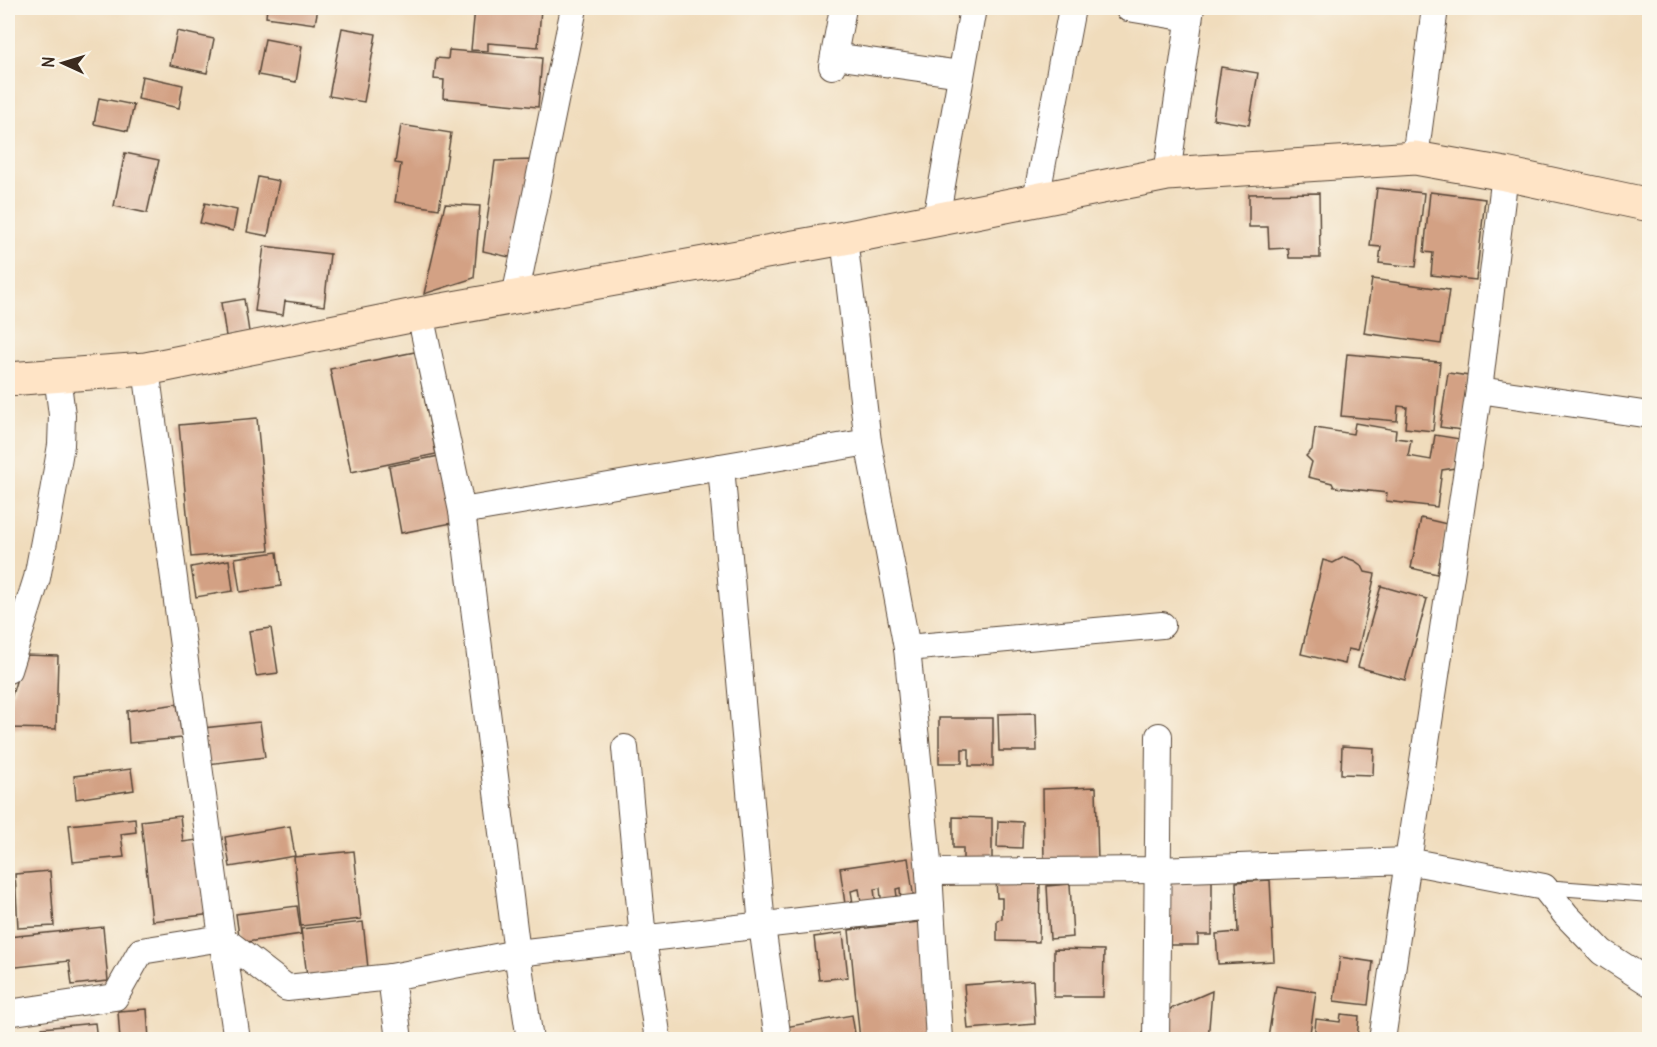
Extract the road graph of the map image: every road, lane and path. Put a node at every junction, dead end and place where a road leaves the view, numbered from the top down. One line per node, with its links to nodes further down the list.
1 (574, 8): 16 (street)
2 (843, 8): 8 (street)
3 (973, 8): 8 (street)
4 (1072, 8): 12 (street)
5 (1128, 8): 7 (street)
6 (1435, 8): 9 (street)
7 (1190, 13): 10 (street)
8 (961, 74): 14 (street)
9 (1415, 158): 10 (street); 11 (street)
10 (1167, 174): 12 (street)
11 (1505, 174): 13 (street); 21 (street)
12 (1036, 199): 14 (street)
13 (1650, 205)
14 (936, 219): 15 (street)
15 (844, 238): 16 (street); 23 (street)
16 (514, 297): 17 (street)
17 (420, 314): 18 (street); 25 (street)
18 (146, 369): 19 (street); 38 (street)
19 (57, 375): 20 (street); 28 (street)
20 (8, 379)
21 (1479, 390): 22 (street); 31 (street)
22 (1650, 415)
23 (868, 442): 24 (street); 27 (street)
24 (721, 467): 25 (street); 37 (street)
25 (462, 511): 40 (street)
26 (1162, 625): 27 (street)
27 (907, 648): 33 (street)
28 (8, 670)
29 (1159, 736): 32 (street)
30 (625, 748): 39 (street)
31 (1408, 861): 32 (street); 34 (street); 51 (street)
32 (1157, 870): 33 (street); 50 (street)
33 (929, 872): 36 (street)
34 (1544, 887): 35 (lane); 42 (street)
35 (1650, 895)
36 (931, 906): 37 (street); 49 (street)
37 (762, 926): 39 (street); 48 (street)
38 (222, 938): 41 (street); 43 (street); 44 (street)
39 (643, 939): 40 (street); 47 (street)
40 (517, 953): 41 (street); 46 (street)
41 (391, 977): 45 (street)
42 (1650, 983)
43 (8, 1013)
44 (237, 1040)
45 (399, 1040)
46 (530, 1040)
47 (658, 1040)
48 (778, 1040)
49 (939, 1040)
50 (1156, 1040)
51 (1382, 1040)

